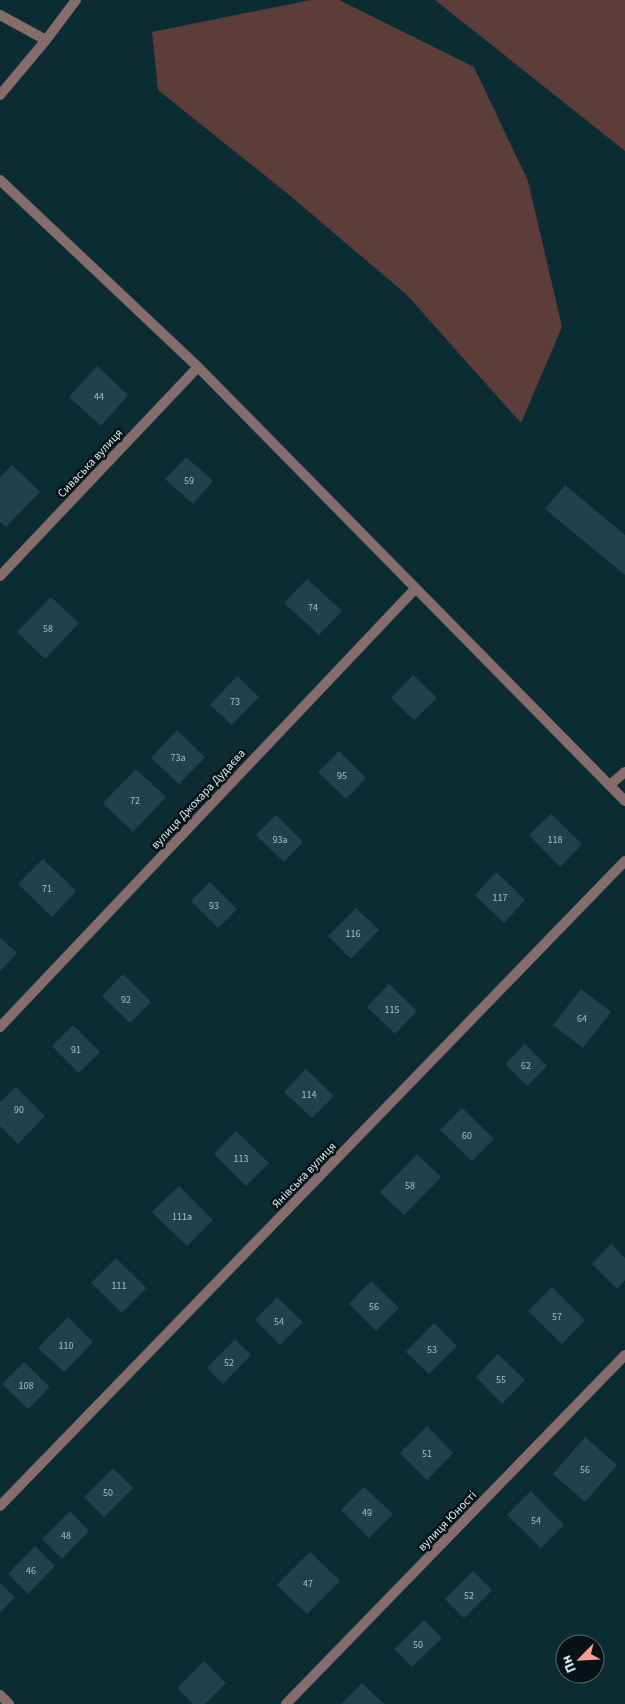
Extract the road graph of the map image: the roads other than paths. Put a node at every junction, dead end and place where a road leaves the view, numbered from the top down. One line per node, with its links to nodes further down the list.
1 (76, 0): 3 (street)
2 (0, 15): 3 (street)
3 (46, 40): 4 (street)
4 (0, 95)
5 (0, 180): 6 (street)
6 (198, 367): 7 (street, Сиваська вулиця); 8 (street)
7 (0, 576)
8 (415, 589): 10 (street); 13 (street, вулиця Джохара Дудаєва)
9 (625, 772): 10 (street)
10 (610, 785): 11 (street)
11 (625, 802)
12 (625, 861): 15 (street, Янівська вулиця)
13 (0, 1027)
14 (625, 1355): 18 (street, вулиця Юності)
15 (0, 1506)
16 (0, 1695): 17 (street)
17 (9, 1704)
18 (286, 1704)

